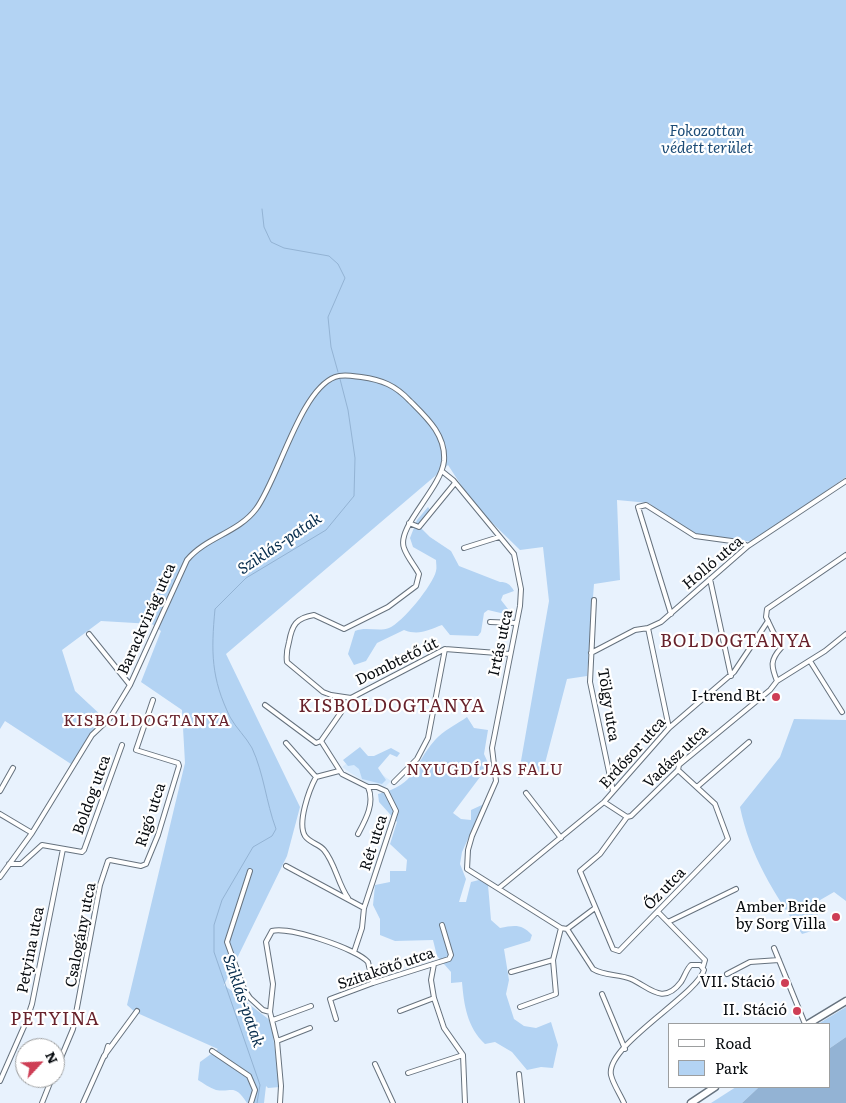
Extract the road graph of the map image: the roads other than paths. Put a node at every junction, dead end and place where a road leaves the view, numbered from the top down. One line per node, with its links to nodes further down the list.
1 (442, 472): 3 (street, Irtás utca); 4 (street, Dombtető út); 24 (street, Barackvirág utca)
2 (846, 481): 6 (street, Holló utca)
3 (455, 483): 4 (street); 5 (street, Irtás utca)
4 (409, 523): 25 (street, Dombtető út)
5 (499, 537): 7 (street); 14 (street, Irtás utca)
6 (748, 546): 9 (street, Holló utca); 11 (street)
7 (464, 548)
8 (846, 555): 12 (street, Erdősor utca)
9 (710, 579): 11 (street, Holló utca); 22 (street)
10 (594, 600): 19 (street, Tölgy utca)
11 (671, 614): 15 (street, Holló utca)
12 (768, 621): 22 (street, Erdősor utca); 23 (street)
13 (490, 622): 14 (street)
14 (516, 624): 20 (street, Irtás utca)
15 (648, 628): 19 (street, Holló utca); 29 (street)
16 (89, 634): 24 (street)
17 (846, 634): 21 (street, Vadász utca)
18 (445, 650): 20 (street, Dombtető út); 25 (street, Dombtető út); 38 (street)
19 (591, 652): 42 (street, Tölgy utca)
20 (510, 654): 56 (street, Irtás utca)
21 (810, 661): 23 (street, Vadász utca); 28 (street)
22 (731, 676): 29 (street, Erdősor utca)
23 (777, 681): 35 (street, Vadász utca)
24 (130, 685): 47 (street, Barackvirág utca)
25 (351, 698): 30 (street)
26 (153, 700): 51 (street, Rigó utca)
27 (266, 705): 30 (street)
28 (842, 712)
29 (669, 728): 42 (street, Erdősor utca)
30 (321, 741): 36 (street)
31 (749, 742): 39 (street)
32 (286, 743): 37 (street)
33 (122, 745): 50 (street, Boldog utca)
34 (13, 768): 41 (street)
35 (678, 770): 39 (street); 46 (street, Vadász utca)
36 (338, 771): 37 (street); 40 (street, Rét utca)
37 (316, 777): 58 (street)
38 (394, 782)
39 (697, 787): 61 (street, Őz utca)
40 (368, 788): 48 (street); 59 (street, Rét utca)
41 (0, 791)
42 (613, 791): 44 (street, Erdősor utca)
43 (526, 793): 49 (street)
44 (604, 802): 46 (street); 49 (street, Erdősor utca)
45 (0, 814): 47 (street)
46 (627, 817): 60 (street, Vadász utca)
47 (32, 832): 52 (street, Barackvirág utca)
48 (358, 834)
49 (561, 838): 56 (street, Erdősor utca)
50 (63, 849): 52 (street); 98 (street, Petyina utca)
51 (110, 860): 90 (street, Csalogány utca)
52 (9, 864): 55 (street, Barackvirág utca)
53 (286, 866): 58 (street)
54 (250, 871): 82 (street)
55 (0, 876)
56 (499, 888): 64 (street)
57 (736, 889): 62 (street)
58 (348, 898): 59 (street)
59 (364, 908): 67 (street, Rét utca)
60 (595, 908): 61 (street, Őz utca); 65 (street)
61 (658, 912): 62 (street)
62 (668, 922): 71 (street)
63 (442, 925): 70 (street, Szitakötő utca)
64 (561, 928): 65 (street); 68 (street)
65 (567, 929): 71 (street)
66 (774, 948): 69 (street)
67 (354, 952): 74 (street); 82 (street)
68 (553, 960): 72 (street); 79 (street)
69 (779, 960): 73 (street); 85 (street)
70 (434, 964): 74 (street, Szitakötő utca); 76 (street)
71 (702, 967): 91 (street)
72 (511, 972)
73 (727, 974)
74 (373, 983): 83 (street, Szitakötő utca)
75 (602, 994): 91 (street)
76 (434, 998): 81 (street); 93 (street)
77 (846, 1001): 86 (main road)
78 (311, 1006): 84 (street)
79 (520, 1007)
80 (136, 1011): 94 (street)
81 (400, 1011)
82 (270, 1012): 84 (street)
83 (336, 1019)
84 (273, 1020): 88 (street)
85 (806, 1023)
86 (808, 1023)
87 (310, 1028): 88 (street)
88 (277, 1041): 104 (street)
89 (108, 1046): 94 (street)
90 (65, 1048)
91 (625, 1049): 108 (street)
92 (212, 1051): 103 (street)
93 (463, 1055): 96 (street); 106 (street)
94 (104, 1056): 102 (street)
95 (375, 1064): 105 (street)
96 (408, 1073)
97 (518, 1074): 107 (street)
98 (0, 1081)
99 (48, 1088): 101 (street)
100 (714, 1088): 109 (main road)
101 (42, 1103)
102 (83, 1103)
103 (251, 1103)
104 (280, 1103)
105 (393, 1103)
106 (465, 1103)
107 (522, 1103)
108 (624, 1103)
109 (691, 1103)

